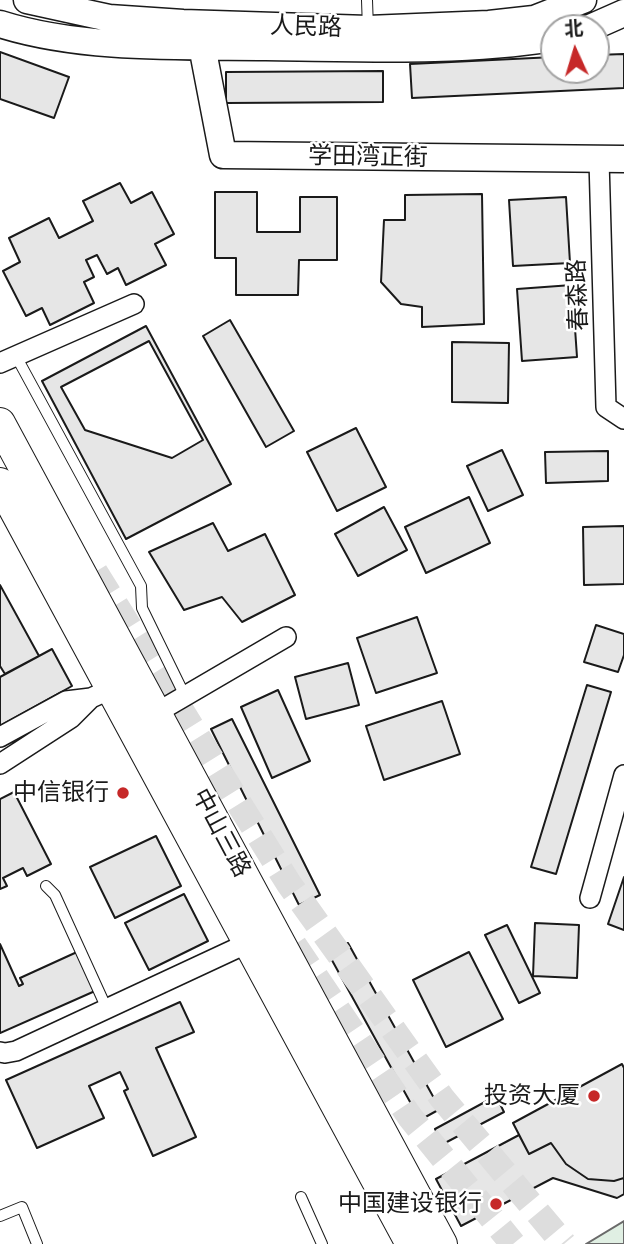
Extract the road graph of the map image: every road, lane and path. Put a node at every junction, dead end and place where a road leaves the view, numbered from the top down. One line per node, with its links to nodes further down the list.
1 (27, 0): 6 (main road, 人民路)
2 (367, 0): 6 (lane)
3 (583, 0): 6 (main road, 人民路)
4 (0, 14): 7 (main road)
5 (0, 24): 7 (main road, 人民路)
6 (368, 29)
7 (60, 37): 9 (main road, 人民路)
8 (540, 40): 11 (main road, 人民路)
9 (202, 46): 11 (main road, 人民路); 12 (main road, 学田湾正街)
10 (540, 46): 11 (main road)
11 (430, 50)
12 (612, 159): 15 (street, 春森路)
13 (134, 304): 14 (street)
14 (8, 359): 20 (lane)
15 (624, 419)
16 (0, 423): 21 (main road, 中山三路)
17 (0, 483): 19 (main road, 中山三路)
18 (286, 637): 20 (street)
19 (101, 693): 22 (street); 23 (street); 27 (main road, 中山三路)
20 (185, 696): 21 (street)
21 (156, 713): 35 (main road, 中山三路)
22 (0, 737)
23 (0, 764)
24 (624, 775): 26 (street)
25 (46, 886): 28 (lane)
26 (590, 898)
27 (248, 943): 28 (street); 34 (main road, 中山三路)
28 (107, 1009): 29 (street)
29 (0, 1052)
30 (301, 1197): 33 (lane)
31 (0, 1216): 32 (lane)
32 (37, 1244)
33 (322, 1244)
34 (411, 1244)
35 (442, 1244)

